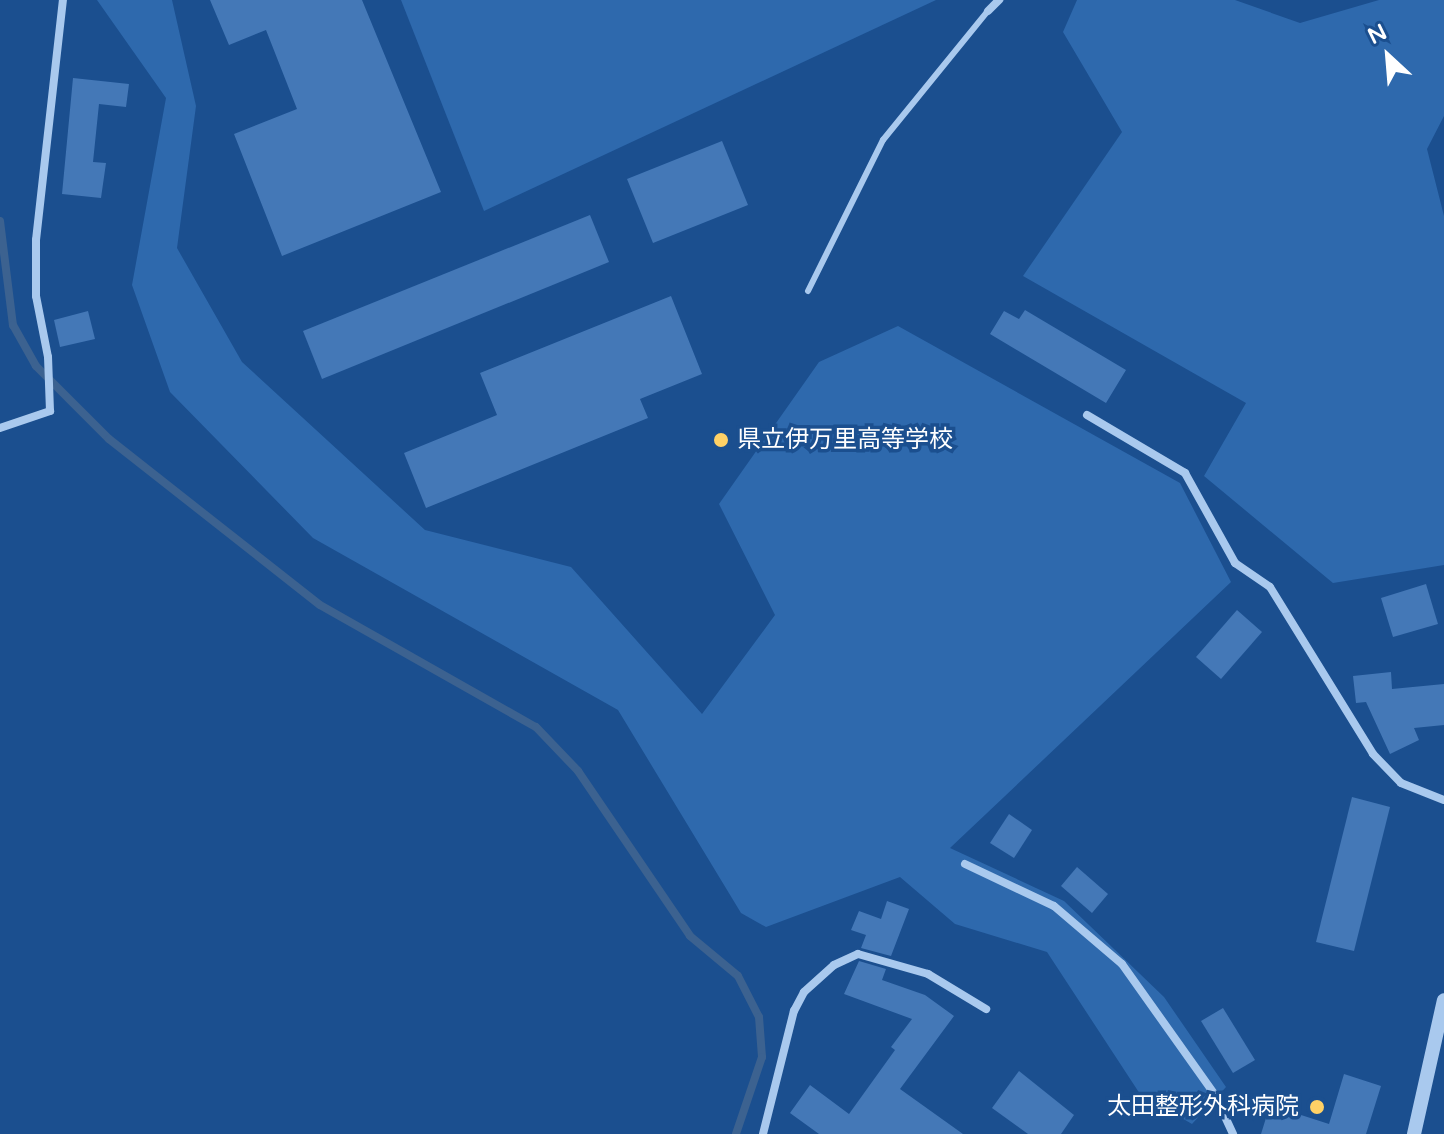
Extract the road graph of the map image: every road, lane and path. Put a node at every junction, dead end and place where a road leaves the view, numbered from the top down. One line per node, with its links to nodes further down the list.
1 (63, 0): 6 (street)
2 (999, 0): 3 (street)
3 (988, 11): 4 (lane)
4 (808, 291)
5 (1087, 415): 7 (street)
6 (0, 428)
7 (1444, 800)
8 (965, 864): 12 (street)
9 (1444, 1000): 13 (street)
10 (986, 1009): 11 (street)
11 (763, 1134)
12 (1233, 1134)
13 (1414, 1134)

